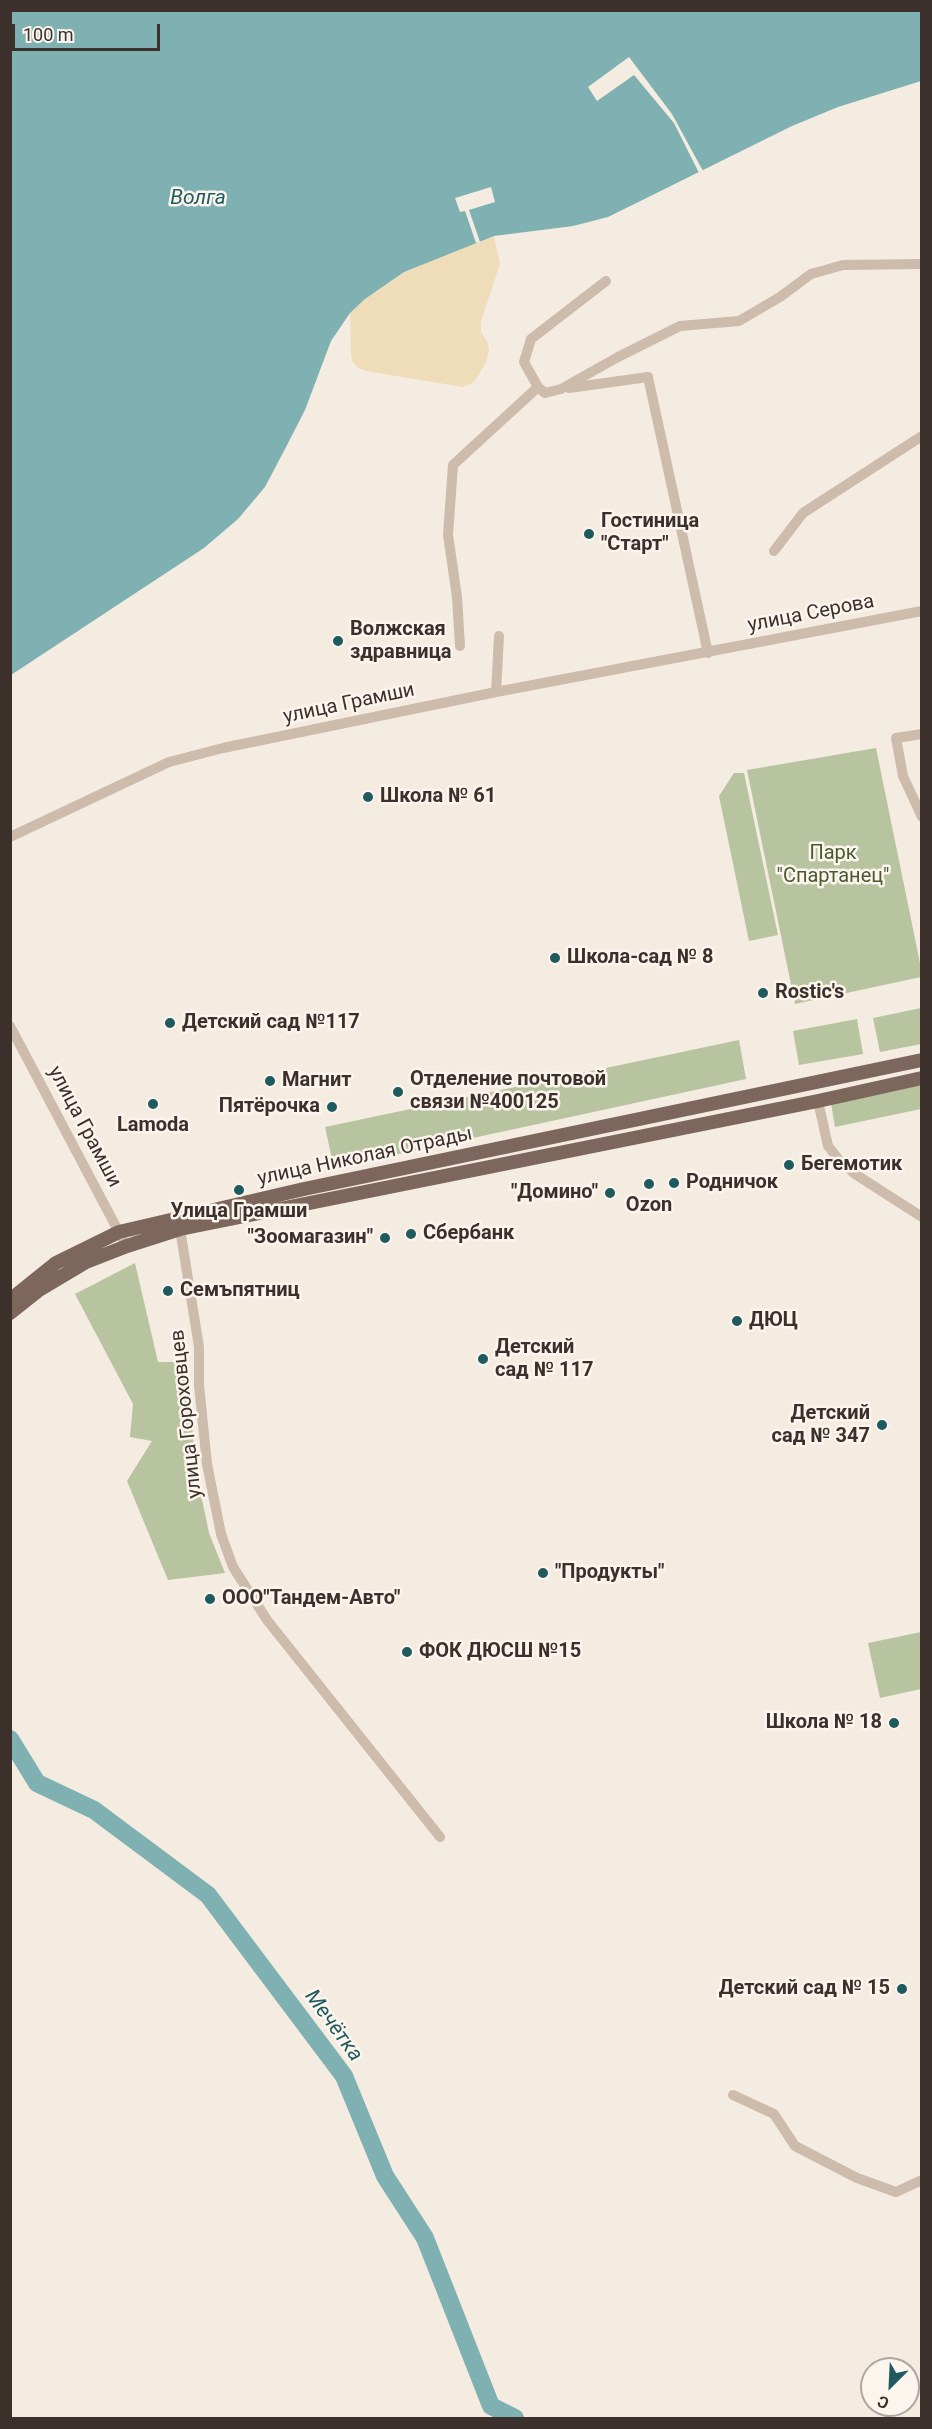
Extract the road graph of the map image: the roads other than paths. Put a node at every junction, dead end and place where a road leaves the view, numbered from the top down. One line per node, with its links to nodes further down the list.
1 (921, 264): 4 (street)
2 (606, 281): 3 (street)
3 (538, 387): 4 (street); 9 (street)
4 (561, 389): 10 (street)
5 (921, 436): 6 (street)
6 (774, 551)
7 (921, 610): 10 (street, улица Серова)
8 (499, 636): 11 (street)
9 (460, 646)
10 (708, 653): 11 (street, улица Грамши)
11 (496, 692): 14 (street, улица Грамши)
12 (921, 734): 13 (street)
13 (921, 817)
14 (10, 837)
15 (10, 1026): 21 (street, улица Грамши)
16 (921, 1060): 21 (main road, улица Николая Отрады)
17 (921, 1078): 18 (main road, улица Николая Отрады)
18 (818, 1101): 19 (street); 20 (main road, улица Николая Отрады)
19 (921, 1216)
20 (180, 1229): 22 (main road, улица Николая Отрады); 25 (street, улица Гороховцев)
21 (119, 1232): 22 (street, улица Грамши); 23 (main road, улица Николая Отрады)
22 (127, 1246): 24 (main road, улица Николая Отрады)
23 (10, 1299)
24 (10, 1314)
25 (440, 1837)
26 (733, 2095): 27 (street)
27 (921, 2180)

